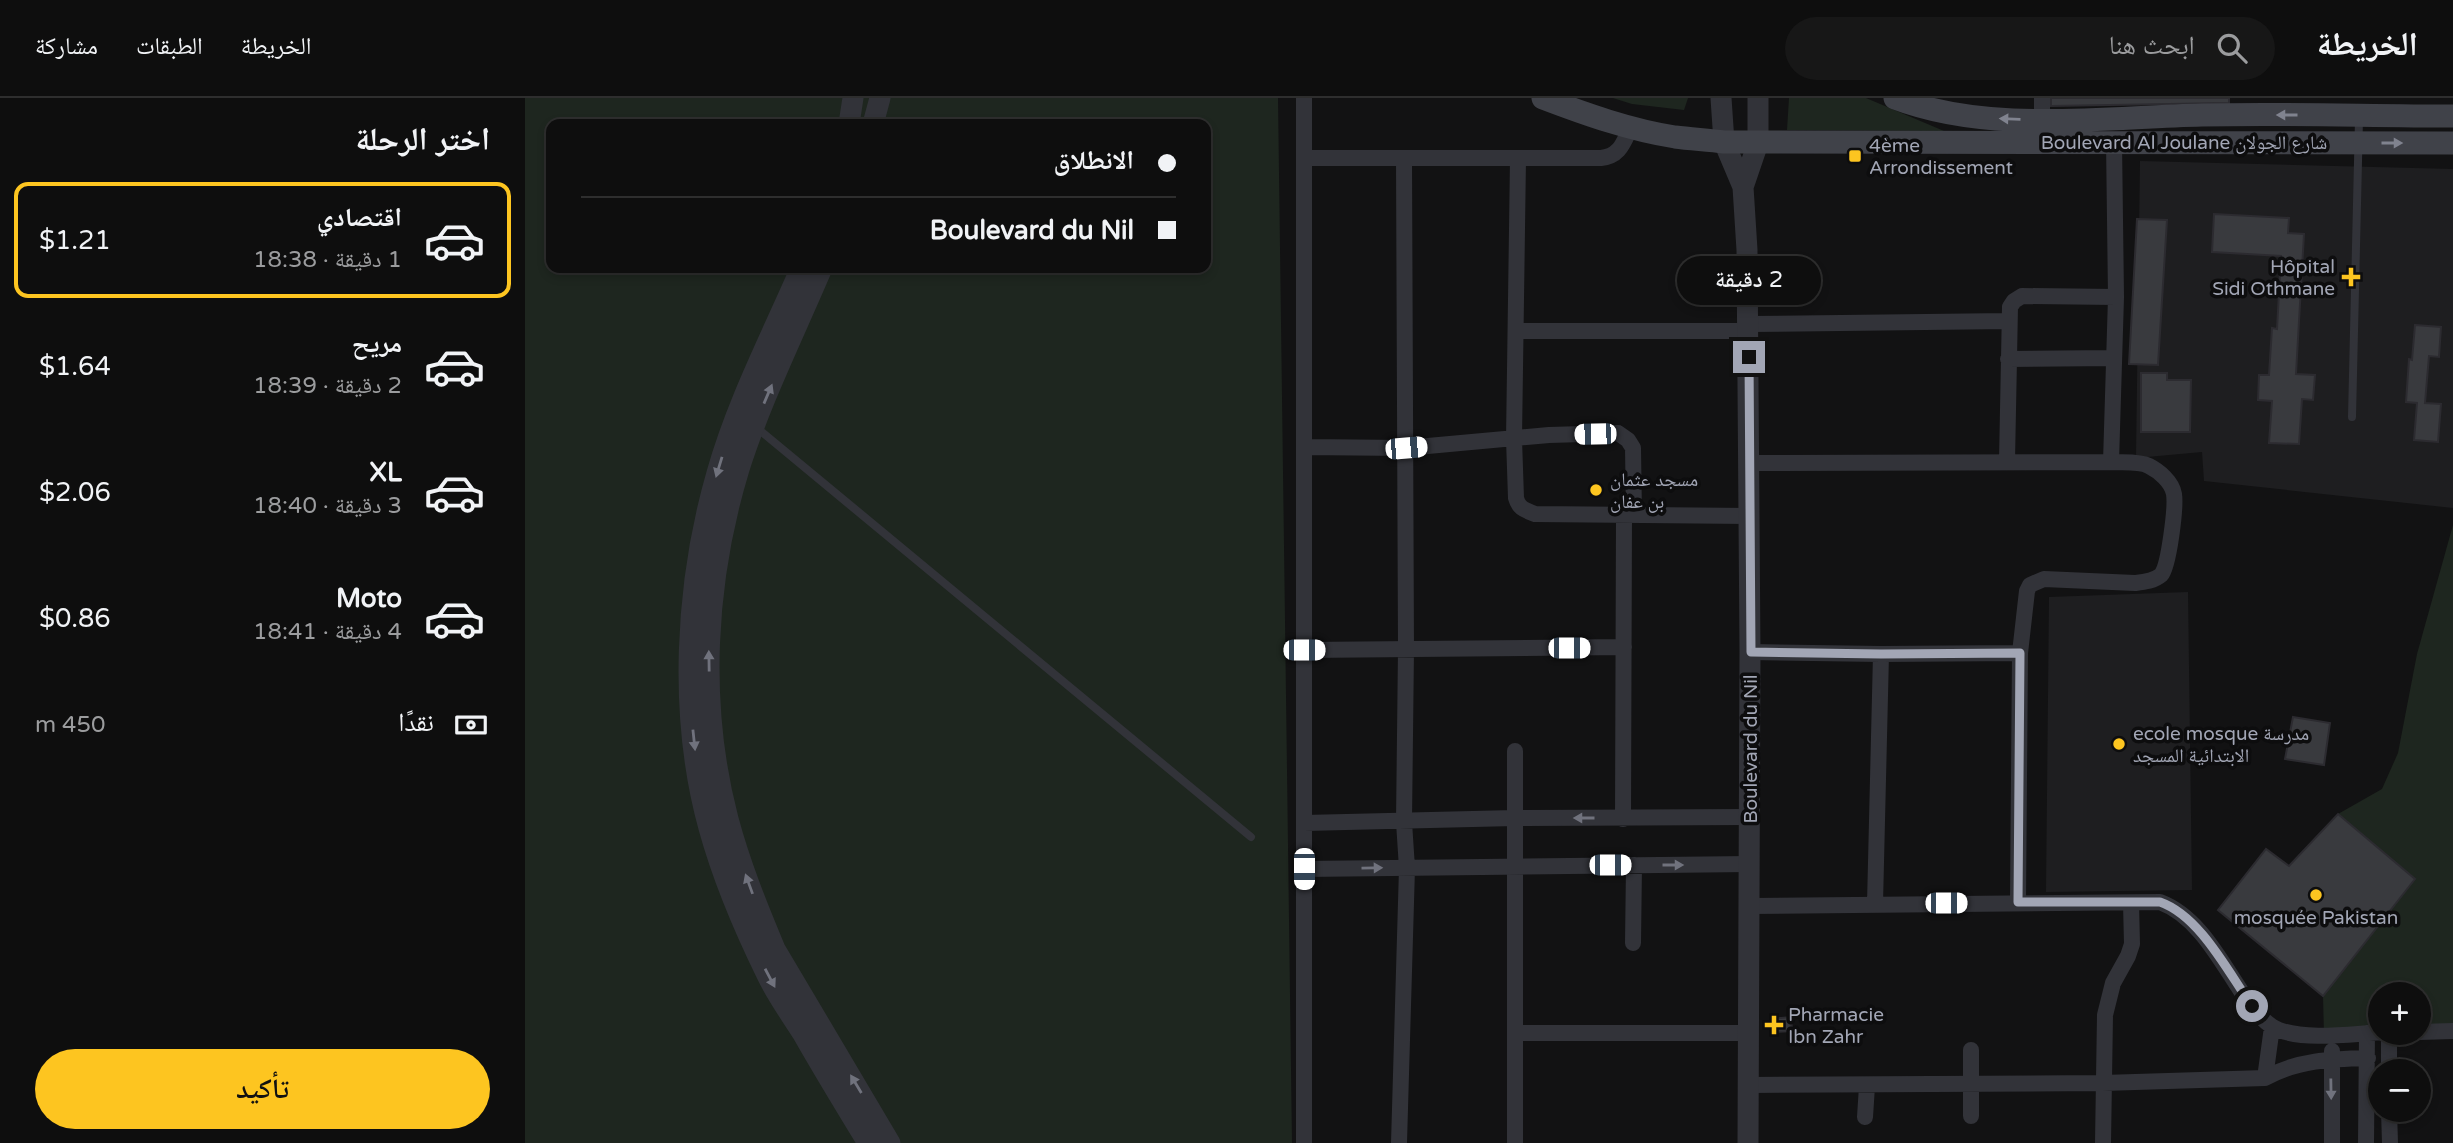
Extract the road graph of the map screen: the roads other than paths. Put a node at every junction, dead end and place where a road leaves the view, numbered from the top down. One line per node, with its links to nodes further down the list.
1 (853, 98): 13 (street)
2 (880, 98): 14 (street)
3 (1304, 98): 21 (street)
4 (1542, 98): 15 (main road, Boulevard Al Joulane شارع الجولان)
5 (1721, 98): 17 (street, Boulevard du Nil)
6 (1758, 98): 18 (street, Boulevard du Nil)
7 (1895, 98): 8 (main road, Boulevard Al Joulane شارع الجولان)
8 (1936, 104): 10 (main road, Boulevard Al Joulane شارع الجولان, one-way to 8)
9 (2321, 107): 10 (main road, Boulevard Al Joulane شارع الجولان, one-way to 10); 11 (main road, Boulevard Al Joulane شارع الجولان)
10 (2042, 109)
11 (2360, 116): 12 (main road, Boulevard Al Joulane شارع الجولان); 19 (lane)
12 (2453, 116)
13 (850, 119)
14 (874, 119)
15 (1631, 127): 17 (main road, Boulevard Al Joulane شارع الجولان); 23 (street)
16 (2114, 141): 18 (main road, Boulevard Al Joulane شارع الجولان); 19 (main road, Boulevard Al Joulane شارع الجولان); 27 (street)
17 (1724, 142): 18 (main road, Boulevard Al Joulane شارع الجولان); 24 (street, Boulevard du Nil)
18 (1758, 143): 24 (street, Boulevard du Nil)
19 (2357, 143): 20 (main road, Boulevard Al Joulane شارع الجولان, one-way to 20); 33 (lane)
20 (2453, 143)
21 (1304, 158): 22 (street); 36 (street)
22 (1404, 159): 23 (street); 37 (street)
23 (1518, 159): 30 (street)
24 (1743, 187): 29 (street, Boulevard du Nil)
25 (799, 273): 84 (street, one-way to 84)
26 (820, 273): 34 (street, one-way to 26)
27 (2116, 297): 28 (street); 31 (street)
28 (2009, 321): 29 (street); 32 (street)
29 (1749, 328): 30 (street); 40 (street, Boulevard du Nil)
30 (1517, 331): 35 (street)
31 (2114, 358): 32 (street); 39 (street)
32 (2008, 359): 38 (street)
33 (2352, 417)
34 (755, 425): 55 (lane); 85 (street, one-way to 34)
35 (1514, 439): 37 (street); 41 (street); 41 (street)
36 (1304, 447): 37 (street); 45 (street)
37 (1406, 448): 44 (street)
38 (2007, 461): 39 (street); 40 (street)
39 (2111, 462): 47 (street)
40 (1749, 463): 42 (street, Boulevard du Nil)
41 (1629, 515): 42 (street); 43 (street)
42 (1750, 516): 46 (street, Boulevard du Nil)
43 (1623, 647): 44 (street); 52 (street)
44 (1406, 649): 45 (street); 53 (street)
45 (1304, 650): 54 (street)
46 (1751, 652): 48 (street); 50 (street, Boulevard du Nil)
47 (2020, 653): 48 (street); 61 (street)
48 (1881, 654): 63 (street)
49 (1515, 751): 51 (street)
50 (1750, 817): 52 (street); 56 (street, Boulevard du Nil)
51 (1515, 818): 52 (street, one-way to 51); 53 (street); 58 (street)
52 (1623, 818)
53 (1405, 822): 54 (street); 59 (street)
54 (1304, 823): 60 (street)
55 (1251, 837)
56 (1750, 864): 57 (street, one-way to 56); 64 (street, Boulevard du Nil)
57 (1634, 865): 58 (street); 65 (street)
58 (1515, 866): 59 (street); 69 (street)
59 (1407, 867): 60 (street, one-way to 59); 87 (street)
60 (1304, 869): 86 (street)
61 (2018, 902): 62 (street); 63 (street)
62 (2131, 902): 66 (street); 78 (street)
63 (1875, 904): 64 (street)
64 (1750, 906): 70 (street, Boulevard du Nil)
65 (1633, 943)
66 (2272, 1027): 72 (street); 76 (street)
67 (2453, 1031): 68 (street)
68 (2431, 1032)
69 (1516, 1033): 70 (street); 88 (street)
70 (1749, 1033): 79 (street, Boulevard du Nil)
71 (2367, 1033): 72 (street); 74 (street)
72 (2333, 1034): 75 (street)
73 (1971, 1050): 77 (street)
74 (2368, 1058): 75 (street); 92 (street)
75 (2331, 1059): 76 (street); 91 (street, one-way to 91)
76 (2265, 1077): 78 (street)
77 (1973, 1083): 78 (street); 80 (street); 81 (street)
78 (2103, 1083): 90 (street)
79 (1749, 1085): 80 (street); 89 (street, Boulevard du Nil)
80 (1867, 1086): 82 (street)
81 (1971, 1116)
82 (1865, 1117)
83 (2389, 1122): 93 (street)
84 (868, 1143)
85 (890, 1143)
86 (1304, 1143)
87 (1399, 1143)
88 (1515, 1143)
89 (1748, 1143)
90 (2103, 1143)
91 (2332, 1143)
92 (2366, 1143)
93 (2390, 1143)

